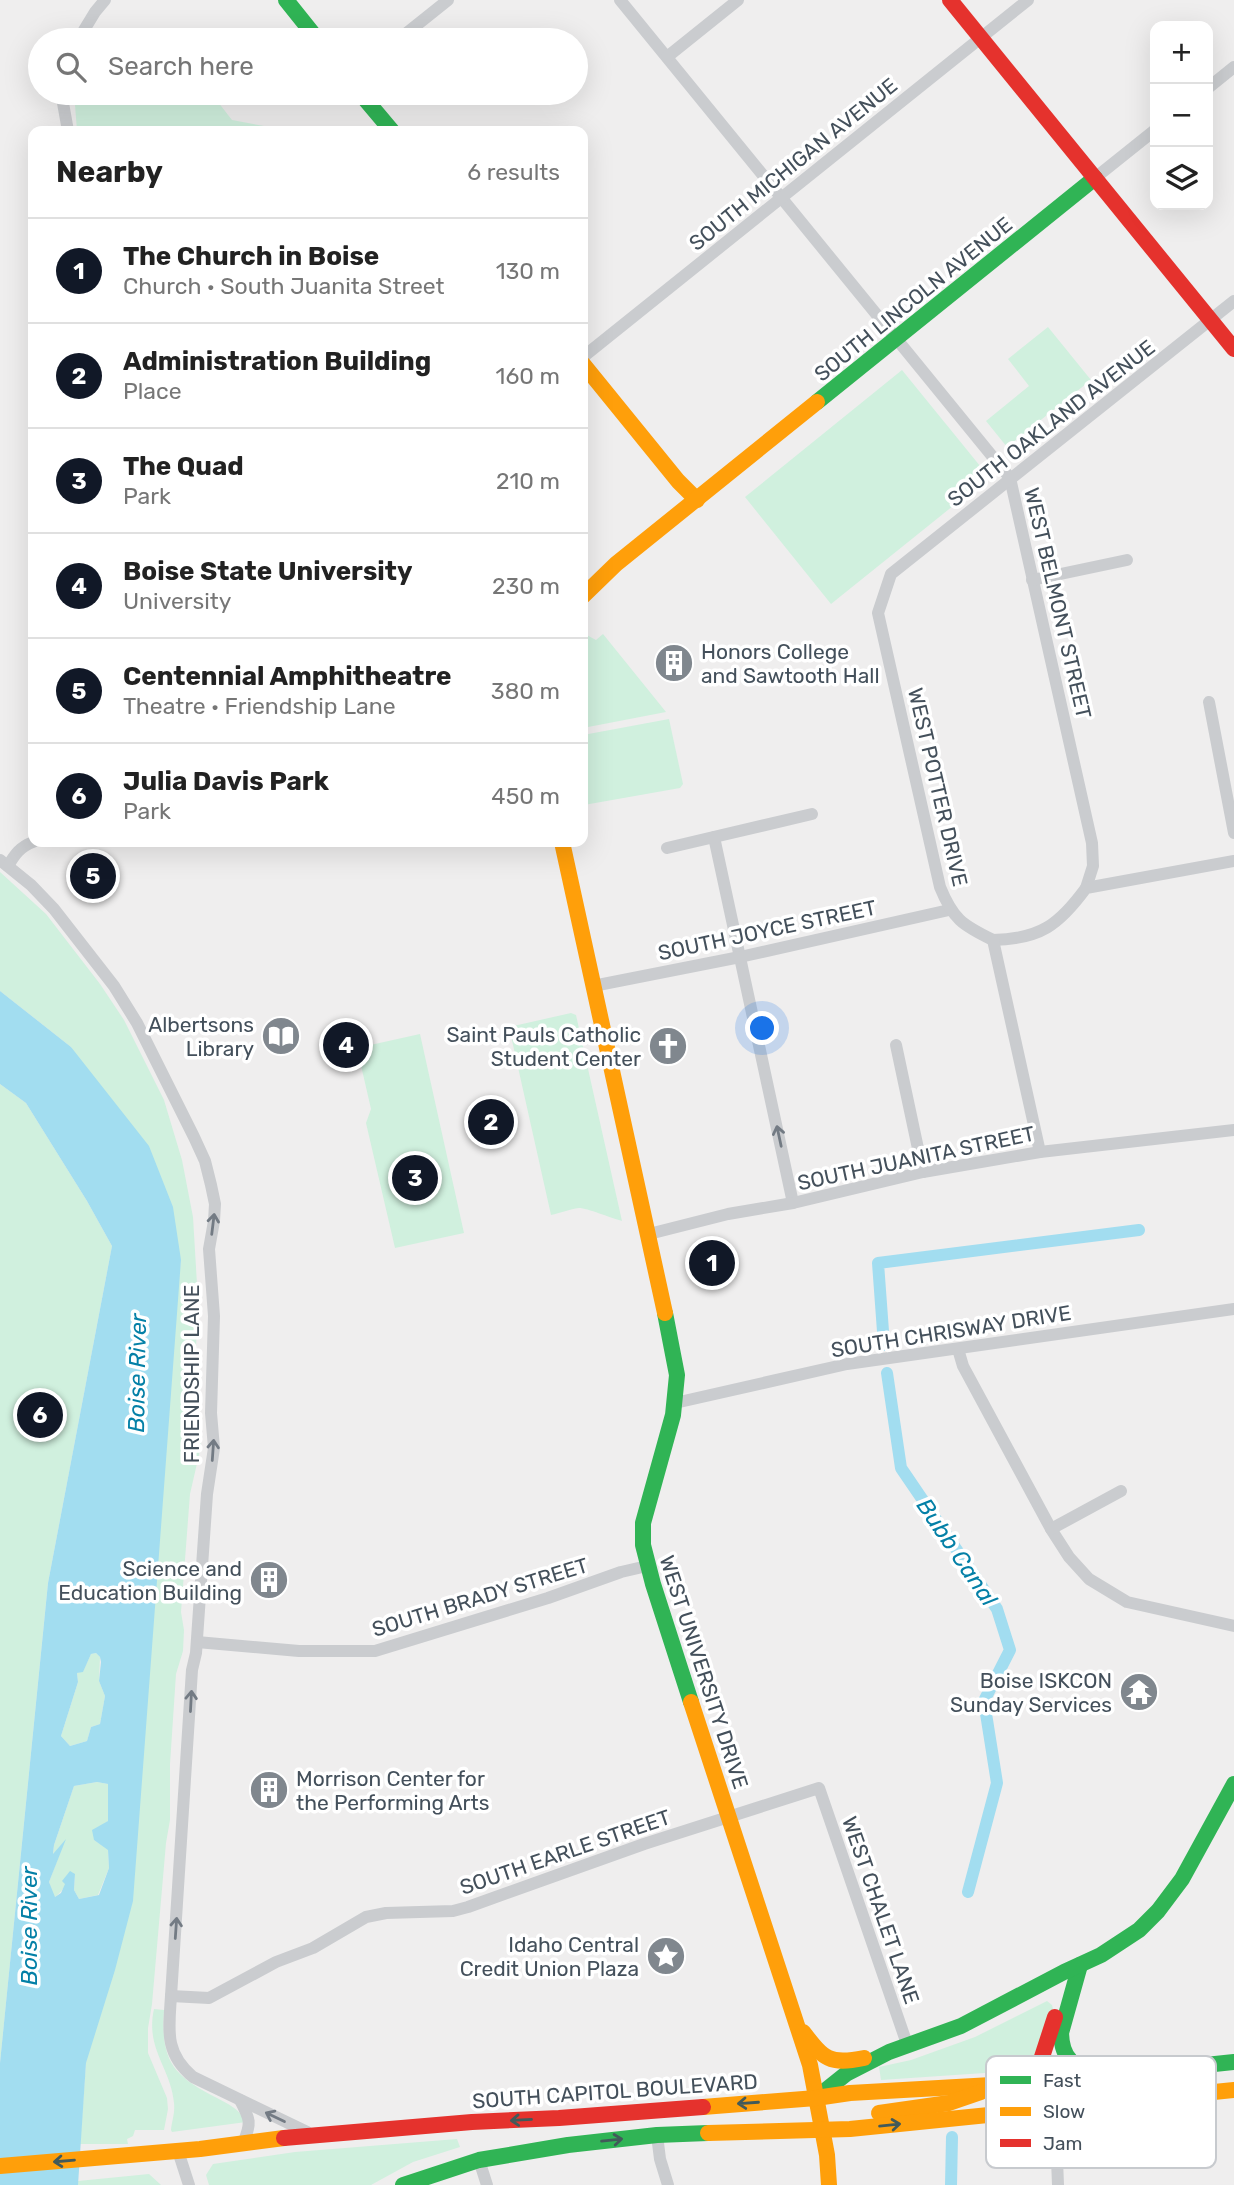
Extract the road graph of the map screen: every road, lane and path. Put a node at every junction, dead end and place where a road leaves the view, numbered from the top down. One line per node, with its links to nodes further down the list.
1 (104, 0): 8 (street)
2 (286, 0): 9 (street)
3 (448, 0): 10 (street)
4 (620, 0): 12 (street, WEST BELMONT STREET)
5 (738, 0): 12 (street)
6 (950, 0): 11 (street)
7 (1028, 0): 11 (street, SOUTH MICHIGAN AVENUE)
8 (85, 28)
9 (308, 28)
10 (413, 28)
11 (981, 38): 20 (street); 21 (street, SOUTH MICHIGAN AVENUE)
12 (667, 57): 21 (street, WEST BELMONT STREET)
13 (1234, 67): 14 (street)
14 (1213, 84)
15 (63, 105): 17 (street)
16 (370, 105): 18 (street)
17 (67, 126)
18 (388, 126)
19 (1150, 135): 20 (street, SOUTH LINCOLN AVENUE)
20 (1095, 178): 23 (street); 24 (street, SOUTH LINCOLN AVENUE)
21 (782, 198): 24 (street, WEST BELMONT STREET); 26 (street, SOUTH MICHIGAN AVENUE)
22 (1234, 301): 23 (street, SOUTH OAKLAND AVENUE)
23 (1210, 320): 25 (street); 28 (street, SOUTH OAKLAND AVENUE)
24 (896, 339): 28 (street, WEST BELMONT STREET); 29 (street, SOUTH LINCOLN AVENUE)
25 (1234, 349)
26 (588, 354)
27 (588, 371): 29 (street)
28 (1010, 478): 31 (street, SOUTH OAKLAND AVENUE); 32 (street, WEST BELMONT STREET)
29 (697, 500): 33 (street)
30 (1127, 559): 32 (street)
31 (891, 574): 44 (street, WEST POTTER DRIVE)
32 (1032, 580): 43 (street, WEST BELMONT STREET)
33 (588, 591)
34 (1209, 702): 36 (street)
35 (812, 814): 37 (street)
36 (1234, 833)
37 (714, 837): 40 (street); 46 (street)
38 (28, 844): 42 (street)
39 (563, 847): 47 (street, WEST UNIVERSITY DRIVE)
40 (667, 848)
41 (1234, 861): 43 (street)
42 (4, 863): 61 (street, FRIENDSHIP LANE, one-way to 42)
43 (1086, 888): 45 (street)
44 (949, 910): 45 (street, WEST POTTER DRIVE); 46 (street, SOUTH JOYCE STREET)
45 (993, 940): 50 (street)
46 (740, 957): 47 (street, SOUTH JOYCE STREET); 52 (street, one-way to 46)
47 (593, 986): 53 (street, WEST UNIVERSITY DRIVE)
48 (896, 1045): 51 (street)
49 (1234, 1130): 50 (street, SOUTH JUANITA STREET)
50 (1040, 1152): 51 (street, SOUTH JUANITA STREET)
51 (923, 1172): 52 (street, SOUTH JUANITA STREET)
52 (793, 1203): 53 (street, SOUTH JUANITA STREET)
53 (649, 1234): 56 (street, WEST UNIVERSITY DRIVE)
54 (1234, 1309): 55 (street, SOUTH CHRISWAY DRIVE)
55 (958, 1349): 56 (street, SOUTH CHRISWAY DRIVE); 58 (street)
56 (675, 1403): 59 (street, WEST UNIVERSITY DRIVE)
57 (1121, 1491): 58 (street)
58 (1051, 1529): 60 (street)
59 (647, 1566): 61 (street, SOUTH BRADY STREET); 64 (street, WEST UNIVERSITY DRIVE)
60 (1234, 1626)
61 (197, 1642): 67 (street, FRIENDSHIP LANE, one-way to 61)
62 (1234, 1784): 65 (street)
63 (818, 1787): 64 (street, SOUTH EARLE STREET); 69 (street, WEST CHALET LANE)
64 (729, 1816): 67 (street, SOUTH EARLE STREET); 68 (street, WEST UNIVERSITY DRIVE)
65 (1080, 1965): 66 (street); 72 (street)
66 (1064, 1972): 69 (street); 71 (street)
67 (170, 1996): 80 (street, FRIENDSHIP LANE)
68 (797, 2024): 70 (street); 79 (street, WEST UNIVERSITY DRIVE)
69 (907, 2044): 70 (street)
70 (889, 2052): 79 (street)
71 (1042, 2056)
72 (1066, 2056)
73 (1234, 2062): 74 (street, SOUTH CAPITOL BOULEVARD)
74 (1216, 2064)
75 (986, 2084): 79 (street, SOUTH CAPITOL BOULEVARD)
76 (986, 2090): 82 (street)
77 (1234, 2090): 78 (street)
78 (1216, 2092)
79 (816, 2098): 82 (street, WEST UNIVERSITY DRIVE); 83 (street, SOUTH CAPITOL BOULEVARD, one-way to 83)
80 (240, 2100): 83 (street, FRIENDSHIP LANE, one-way to 80); 85 (street)
81 (986, 2113): 82 (street, one-way to 81)
82 (821, 2126): 84 (street); 93 (street, WEST UNIVERSITY DRIVE)
83 (311, 2134): 85 (street, SOUTH CAPITOL BOULEVARD)
84 (657, 2135): 87 (street, one-way to 84); 92 (street)
85 (243, 2143): 86 (street, SOUTH CAPITOL BOULEVARD)
86 (178, 2151): 88 (street, SOUTH CAPITOL BOULEVARD, one-way to 88); 89 (street)
87 (479, 2160): 90 (street); 91 (street)
88 (0, 2166)
89 (189, 2185)
90 (403, 2185)
91 (487, 2185)
92 (668, 2185)
93 (829, 2185)

